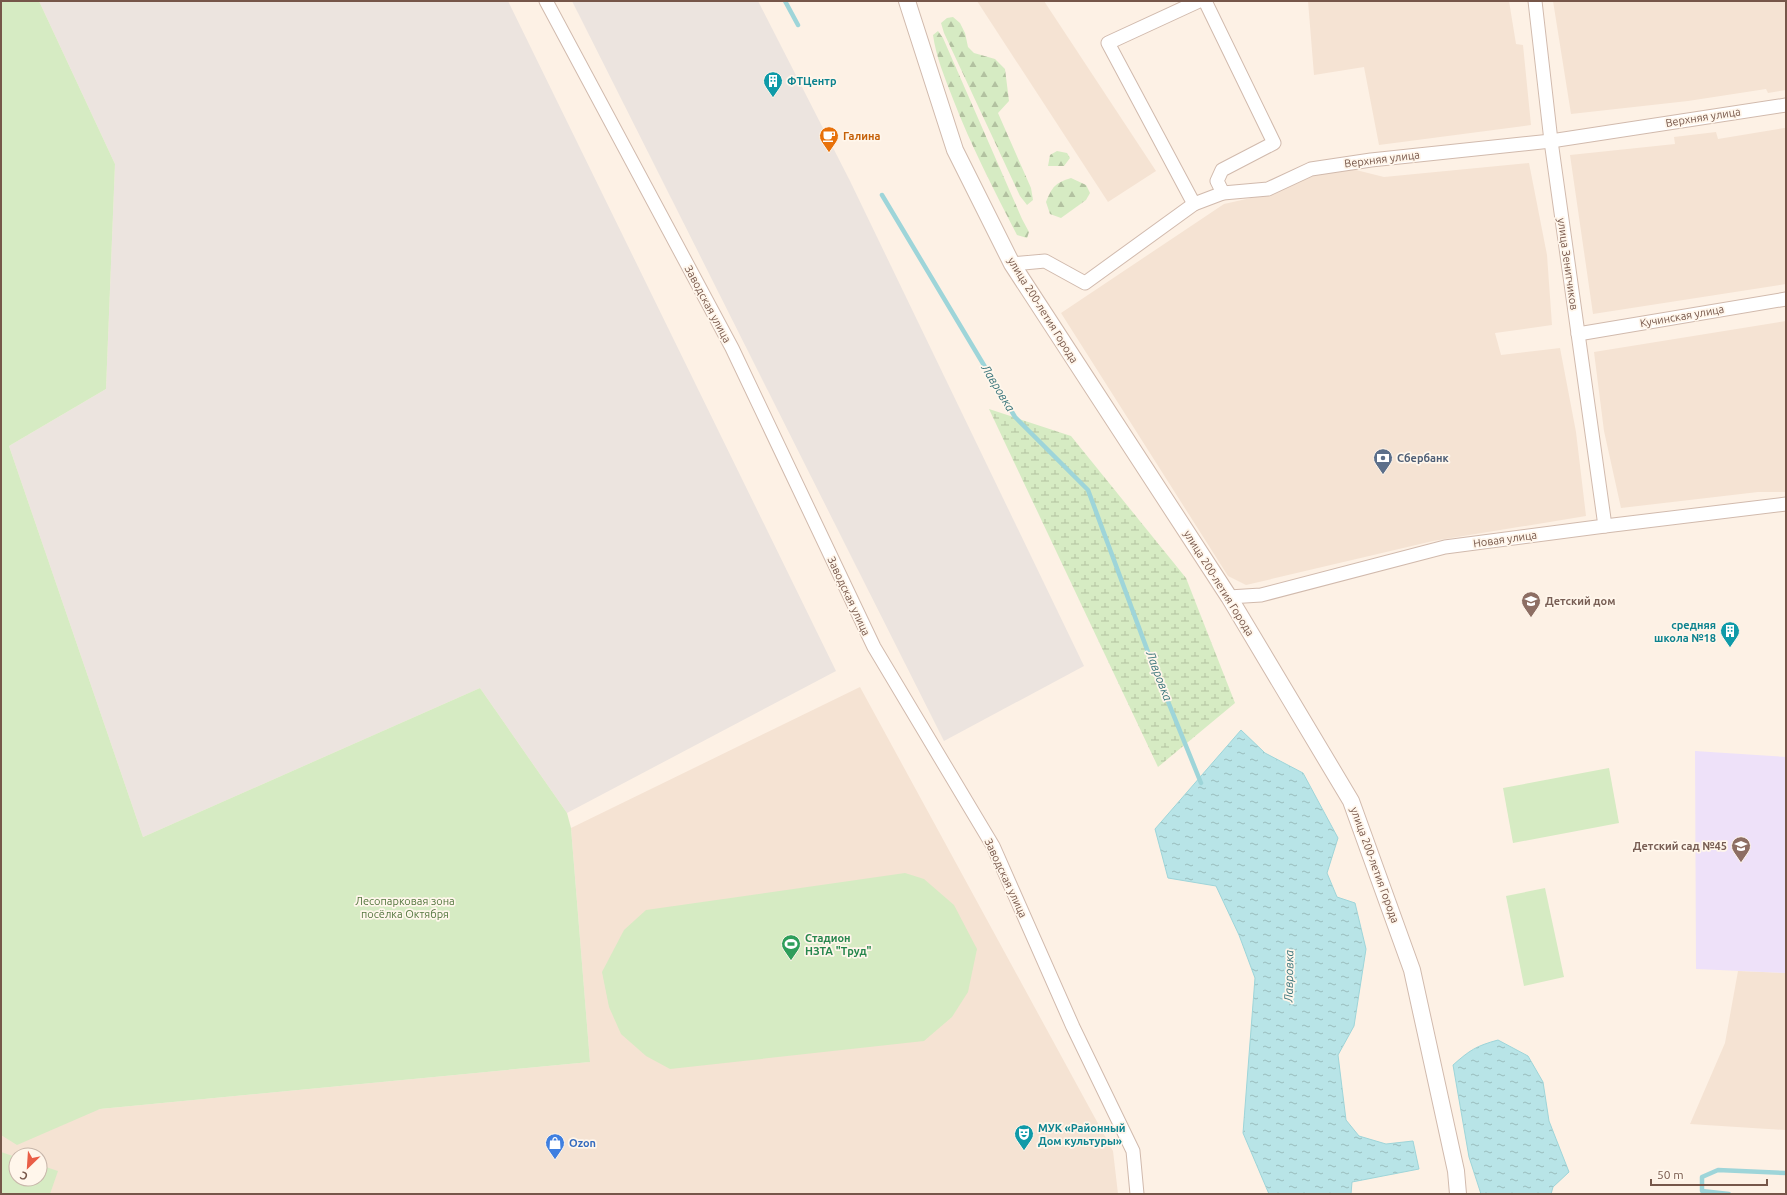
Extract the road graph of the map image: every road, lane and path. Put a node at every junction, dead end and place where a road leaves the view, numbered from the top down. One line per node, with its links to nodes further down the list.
1 (546, 1): 16 (street, Заводская улица)
2 (907, 1): 10 (street, улица 200-летия Города)
3 (1199, 1): 9 (street)
4 (1205, 1): 8 (street)
5 (1535, 1): 7 (street, улица Зенитчиков)
6 (1786, 105): 7 (street, Верхняя улица)
7 (1550, 141): 8 (street, Верхняя улица); 12 (street, улица Зенитчиков)
8 (1223, 193): 9 (street, Верхняя улица)
9 (1194, 204): 10 (street, Верхняя улица)
10 (1012, 264): 15 (street, улица 200-летия Города)
11 (1786, 299): 12 (street, Кучинская улица)
12 (1578, 334): 14 (street, улица Зенитчиков)
13 (1786, 504): 14 (street, Новая улица)
14 (1606, 526): 15 (street, Новая улица)
15 (1229, 598): 17 (street, улица 200-летия Города)
16 (1137, 1194)
17 (1458, 1194)

